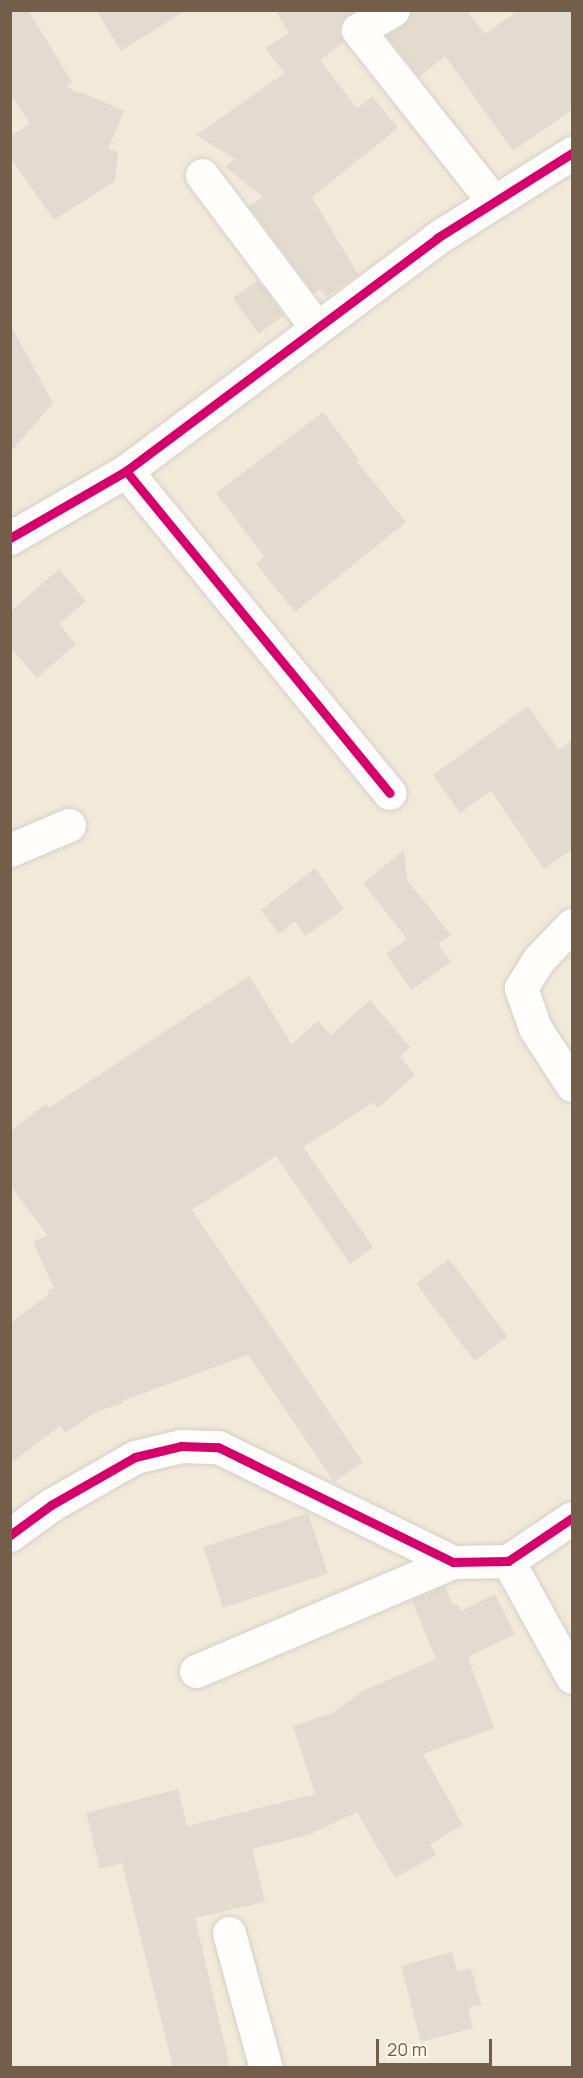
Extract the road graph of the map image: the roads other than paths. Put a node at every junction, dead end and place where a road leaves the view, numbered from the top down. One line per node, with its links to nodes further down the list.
1 (393, 10): 4 (street)
2 (573, 153): 4 (street)
3 (201, 175): 5 (street)
4 (493, 201): 5 (street)
5 (316, 327): 6 (street)
6 (126, 471): 7 (street); 8 (street)
7 (10, 538)
8 (390, 793)
9 (69, 825): 10 (street)
10 (10, 850)
11 (573, 925): 12 (street)
12 (573, 1085)
13 (573, 1518): 15 (street)
14 (10, 1535): 16 (street)
15 (508, 1561): 16 (street); 18 (street)
16 (453, 1562): 17 (street)
17 (196, 1671)
18 (573, 1677)
19 (229, 1934): 20 (street)
20 (266, 2067)

